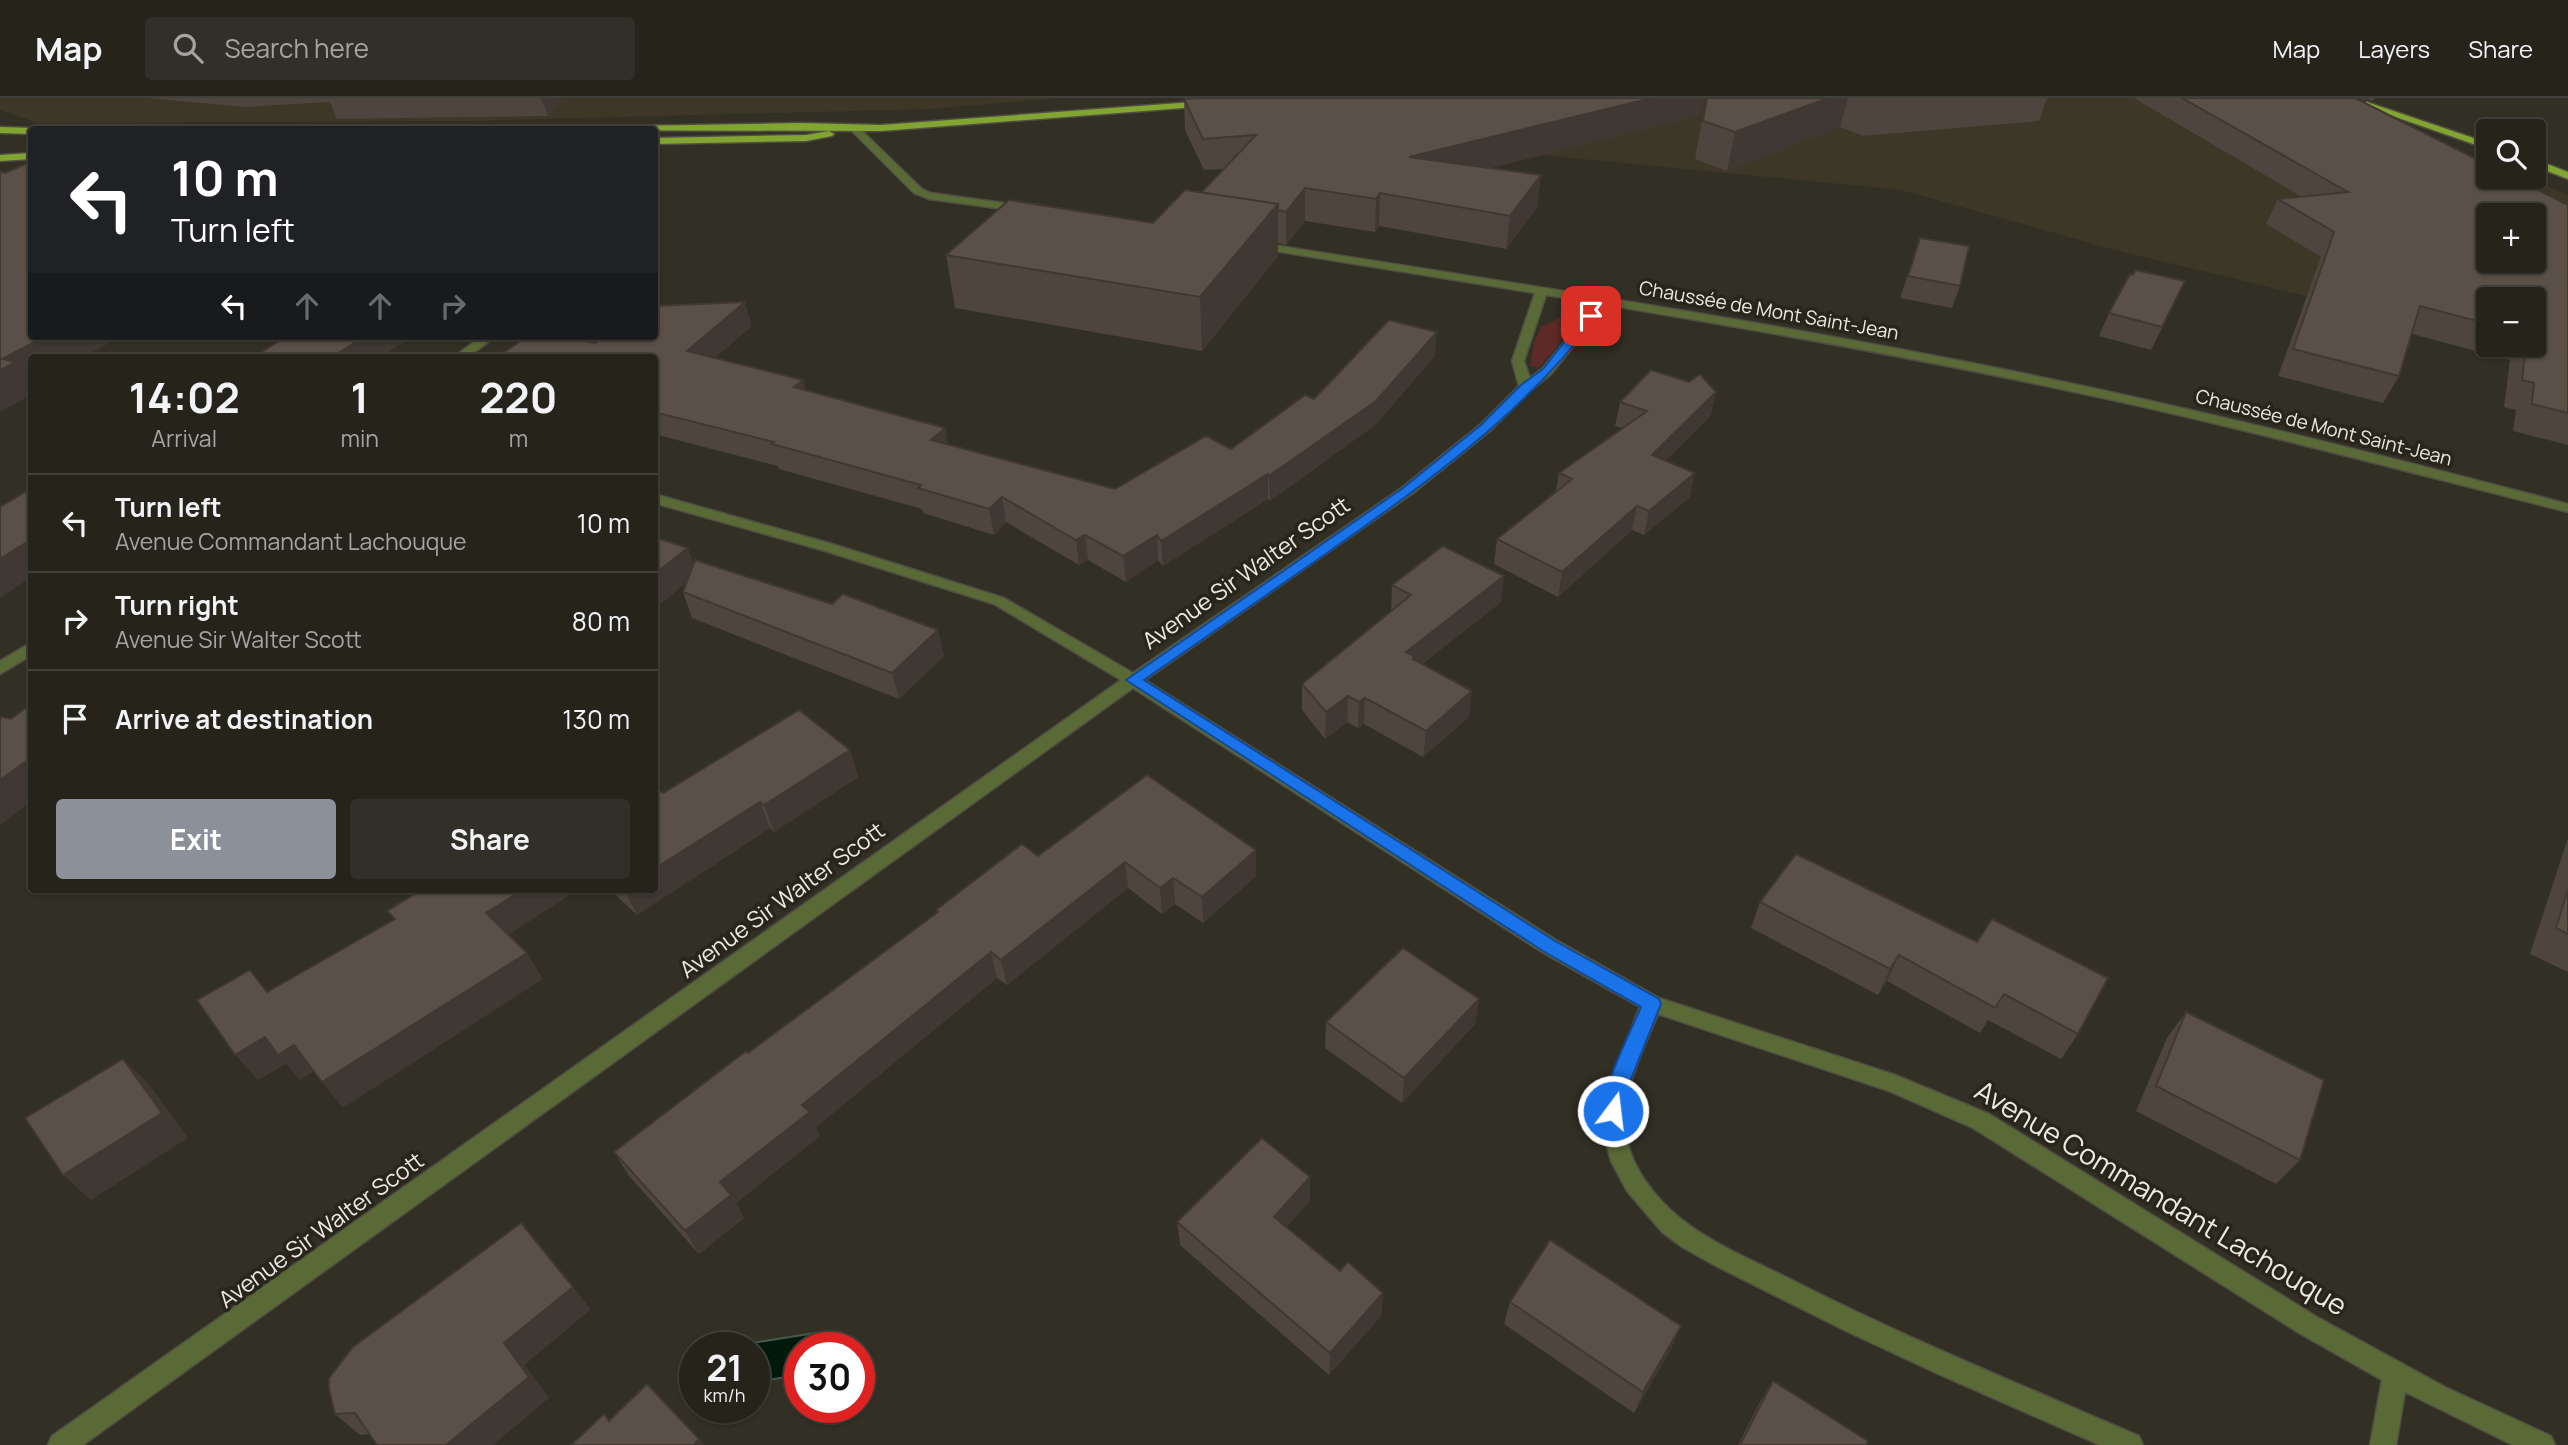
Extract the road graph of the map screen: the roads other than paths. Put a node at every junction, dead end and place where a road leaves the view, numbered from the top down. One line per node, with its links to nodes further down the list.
1 (2346, 98): 10 (main road)
2 (1212, 104): 4 (main road)
3 (658, 128): 4 (main road)
4 (854, 128): 9 (main road); 15 (street)
5 (0, 130): 6 (main road)
6 (28, 131)
7 (0, 141): 8 (main road)
8 (28, 141)
9 (658, 141)
10 (2476, 142)
11 (28, 156): 12 (main road)
12 (0, 158)
13 (2546, 167): 14 (main road)
14 (2568, 176)
15 (1033, 210)
16 (1243, 243): 17 (street, Chaussée de Mont Saint-Jean)
17 (1541, 290): 18 (street, Chaussée de Mont Saint-Jean); 21 (street)
18 (1604, 300): 21 (street, Avenue Sir Walter Scott); 23 (street, Chaussée de Mont Saint-Jean)
19 (484, 340): 20 (street)
20 (464, 354)
21 (1525, 387): 26 (street, Avenue Sir Walter Scott)
22 (658, 499): 26 (street, Avenue Commandant Lachouque)
23 (2568, 508)
24 (28, 650): 25 (street)
25 (0, 668)
26 (1133, 680): 27 (street, Avenue Commandant Lachouque); 29 (street, Avenue Sir Walter Scott)
27 (1652, 1004): 28 (street, Avenue Commandant Lachouque); 30 (street)
28 (2396, 1372): 31 (street); 32 (street, Avenue Commandant Lachouque)
29 (74, 1441)
30 (2130, 1445)
31 (2383, 1445)
32 (2542, 1445)

